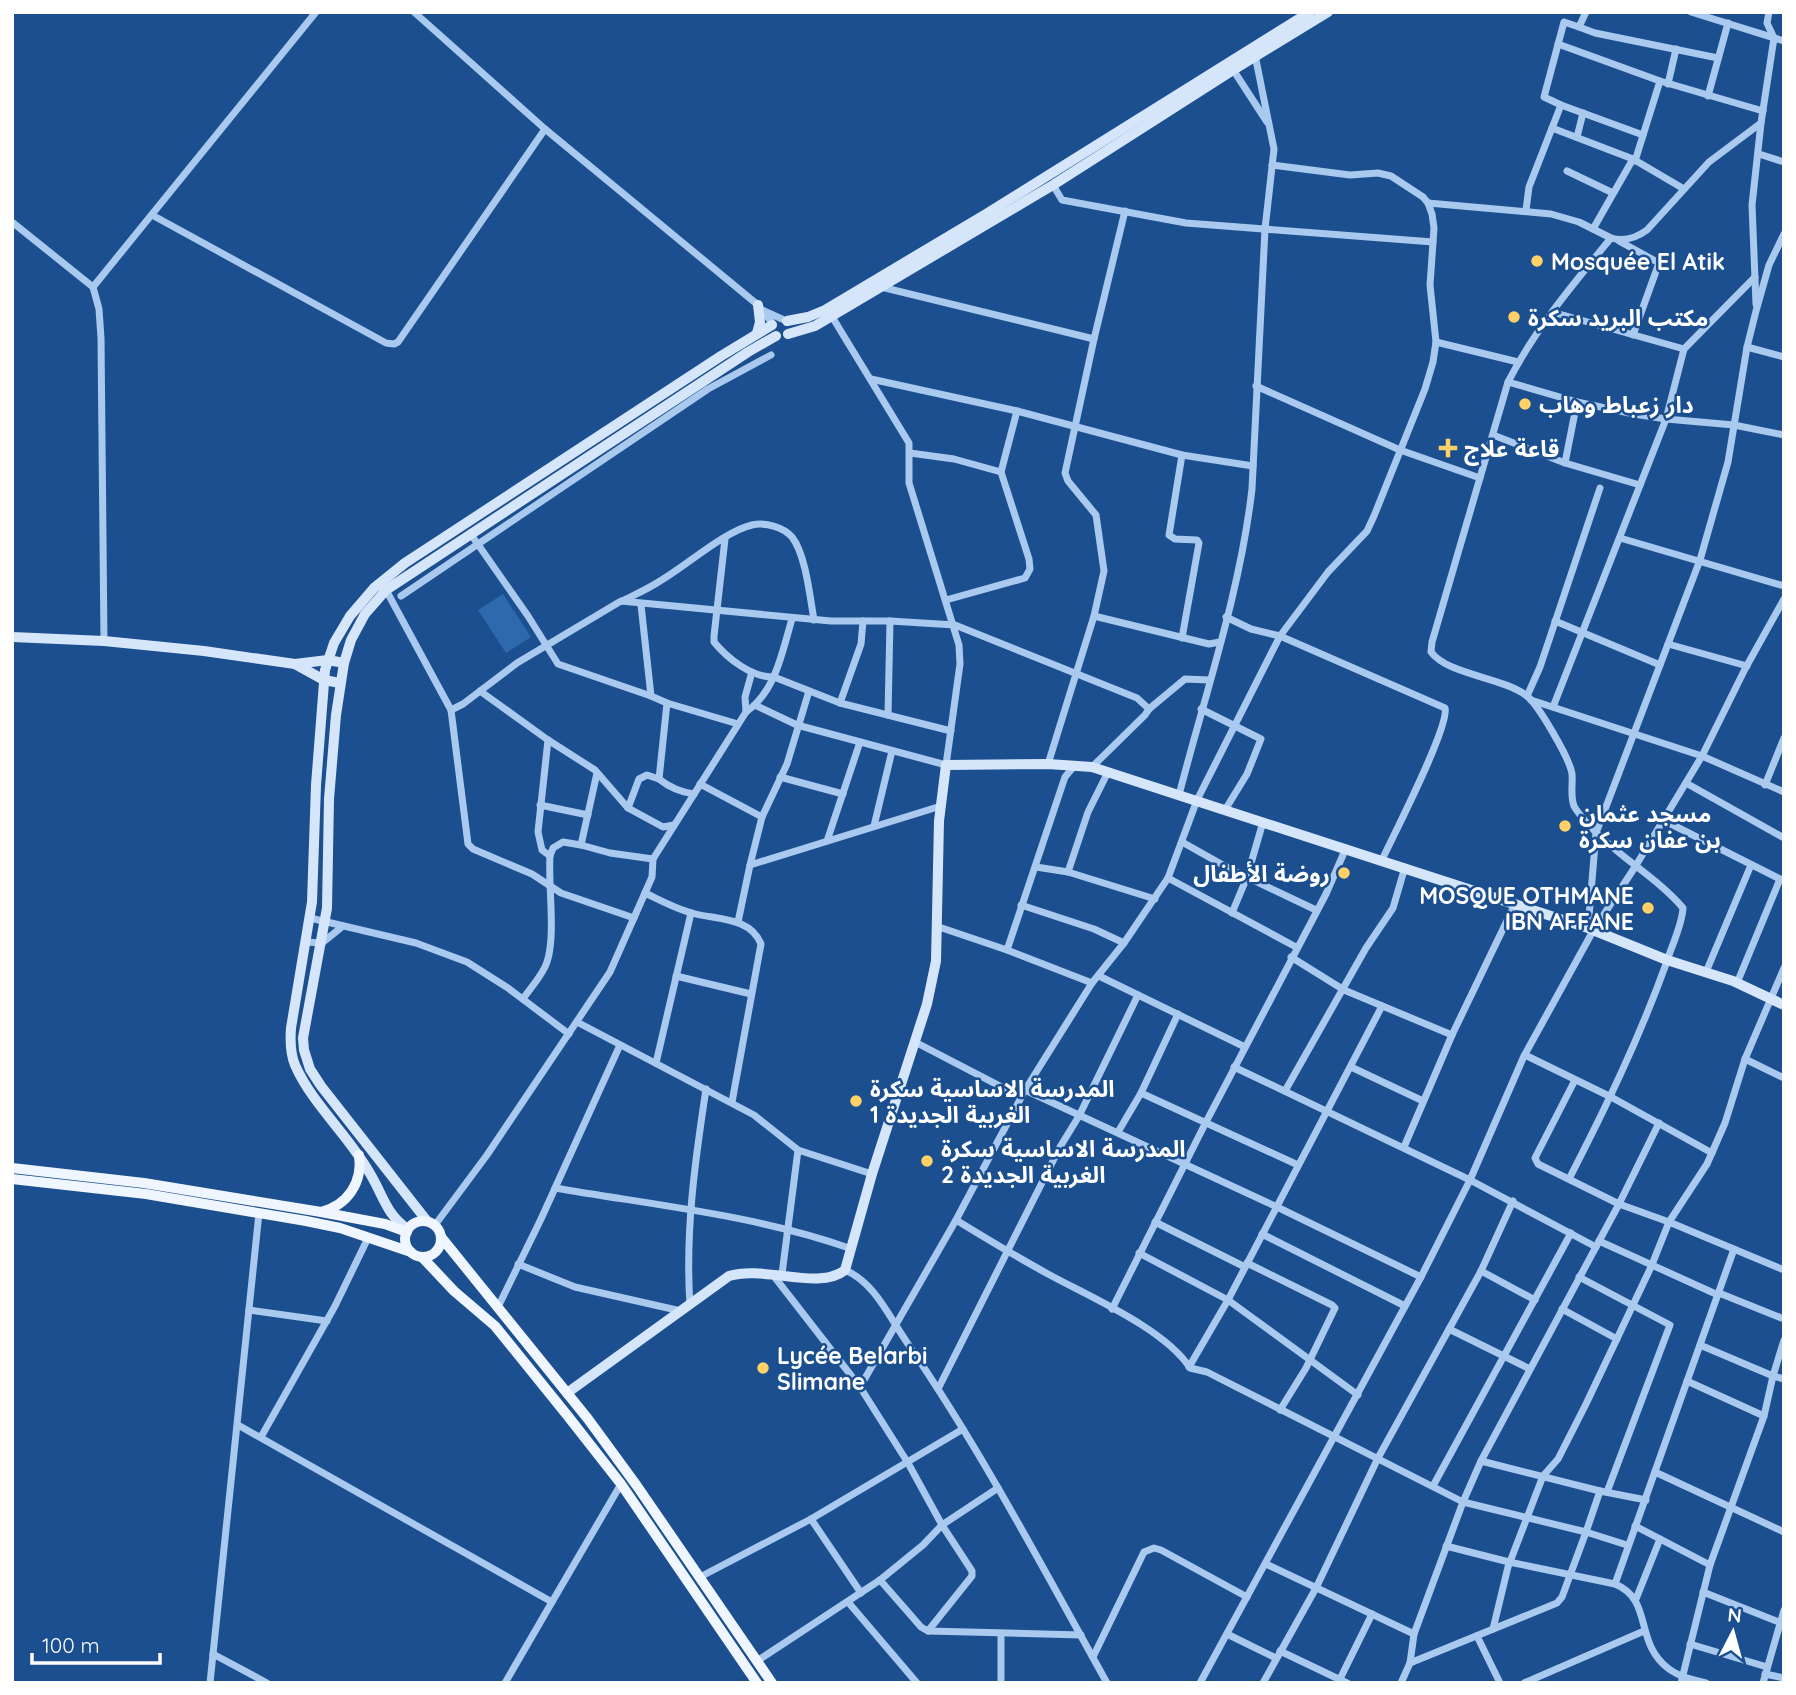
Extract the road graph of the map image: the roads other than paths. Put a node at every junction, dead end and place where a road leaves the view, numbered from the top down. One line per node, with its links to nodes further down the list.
1 (316, 12): 39 (street)
2 (414, 12): 24 (street)
3 (1310, 12): 14 (street)
4 (1328, 12): 14 (street)
5 (1586, 12): 9 (street)
6 (1690, 12): 8 (street)
7 (1769, 12): 10 (street)
8 (1728, 23): 10 (street); 15 (street)
9 (1578, 27): 12 (street); 13 (street)
10 (1774, 38): 11 (street); 20 (street)
11 (1784, 41)
12 (1558, 44): 17 (street); 19 (street)
13 (1676, 50): 15 (street); 17 (street)
14 (1253, 52): 16 (street); 25 (street)
15 (1718, 58): 18 (street)
16 (1231, 66): 25 (street); 33 (street); 52 (street)
17 (1664, 82): 18 (street); 26 (street)
18 (1708, 96): 20 (street)
19 (1561, 104): 21 (street); 23 (street)
20 (1763, 111): 22 (street)
21 (1583, 113): 26 (street); 27 (street)
22 (1762, 123): 28 (street); 34 (street)
23 (1552, 128): 27 (street); 37 (street)
24 (545, 129): 39 (street); 49 (street)
25 (1271, 129): 31 (street)
26 (1643, 135): 29 (street)
27 (1577, 137): 29 (street)
28 (1759, 155): 30 (street); 46 (street)
29 (1634, 160): 34 (street); 35 (street)
30 (1784, 162)
31 (1272, 165): 36 (street); 41 (street)
32 (1567, 171): 35 (street)
33 (1053, 185): 38 (street); 47 (street)
34 (1684, 190): 44 (street)
35 (1613, 193): 42 (street)
36 (1428, 203): 37 (street); 45 (street)
37 (1526, 210): 42 (street)
38 (1125, 211): 41 (street); 56 (street)
39 (152, 215): 48 (street)
40 (12, 222): 48 (street)
41 (1265, 229): 45 (street); 67 (street)
42 (1593, 229): 44 (street)
43 (1784, 233): 50 (street)
44 (1613, 238): 51 (street); 55 (street)
45 (1433, 242): 57 (street)
46 (1755, 277): 50 (street); 59 (street)
47 (880, 286): 52 (street); 56 (street)
48 (93, 287): 112 (street)
49 (760, 308): 53 (street); 54 (street)
50 (1756, 311): 58 (street)
51 (1552, 312): 55 (street); 62 (street)
52 (828, 313): 53 (street); 63 (street)
53 (780, 327): 54 (street); 65 (street)
54 (756, 334): 66 (street)
55 (1633, 335): 59 (street)
56 (1094, 339): 72 (street)
57 (1436, 342): 62 (street); 75 (street)
58 (1747, 347): 61 (street); 71 (street)
59 (1684, 349): 70 (street)
60 (771, 355): 65 (street)
61 (1784, 357)
62 (1518, 362): 64 (street)
63 (871, 379): 69 (street); 76 (street)
64 (1508, 382): 68 (street); 73 (street)
65 (706, 385): 66 (street); 78 (street)
66 (685, 386): 78 (street)
67 (1256, 386): 75 (street); 80 (street)
68 (1577, 402): 70 (street); 79 (street)
69 (1017, 411): 72 (street); 81 (street)
70 (1666, 419): 71 (street); 84 (street)
71 (1734, 425): 74 (street); 91 (street)
72 (1074, 426): 77 (street); 100 (street)
73 (1493, 435): 79 (street); 82 (street)
74 (1784, 435)
75 (1400, 450): 82 (street); 109 (street)
76 (911, 453): 81 (street); 96 (street)
77 (1182, 455): 80 (street); 111 (street)
78 (583, 459): 83 (street); 86 (street)
79 (1565, 463): 84 (street)
80 (1253, 466): 101 (street)
81 (1000, 472): 96 (street)
82 (1480, 478): 130 (street)
83 (523, 484): 86 (street); 116 (street)
84 (1640, 485): 89 (street)
85 (1600, 488): 106 (street)
86 (533, 500): 87 (street); 90 (street)
87 (470, 533): 90 (street); 93 (street)
88 (725, 538): 97 (street); 99 (street); 103 (street)
89 (1620, 538): 91 (street); 108 (street)
90 (478, 544): 94 (street); 115 (street)
91 (1700, 560): 92 (street); 114 (street)
92 (1784, 586)
93 (386, 590): 117 (street); 137 (street)
94 (401, 596)
95 (1784, 599): 120 (street)
96 (947, 600): 107 (street)
97 (621, 601): 98 (street); 115 (street)
98 (641, 605): 99 (street); 129 (street)
99 (716, 611): 102 (street); 121 (street)
100 (1094, 616): 111 (street); 122 (street)
101 (1227, 617): 109 (street); 113 (street)
102 (792, 619): 103 (street); 123 (street)
103 (814, 620): 104 (street)
104 (863, 621): 105 (street); 132 (street)
105 (890, 621): 107 (street); 139 (street)
106 (1555, 621): 108 (street); 130 (street)
107 (955, 625): 122 (street); 143 (street)
108 (1581, 632): 119 (street); 134 (street)
109 (1280, 636): 142 (street); 184 (street)
110 (12, 637): 112 (street)
111 (1182, 638): 113 (street)
112 (104, 640): 118 (street)
113 (1220, 642): 125 (street)
114 (1668, 643): 119 (street); 120 (street)
115 (547, 645): 127 (street); 129 (street)
116 (328, 660): 117 (street); 118 (street); 124 (street)
117 (344, 663): 126 (street)
118 (295, 664): 124 (street)
119 (1660, 665): 144 (street)
120 (1747, 666): 149 (street)
121 (752, 671): 123 (street); 138 (street)
122 (1075, 674): 135 (street); 150 (street)
123 (774, 677): 128 (street); 133 (street)
124 (324, 680): 126 (street); 202 (street)
125 (1209, 680): 135 (street); 136 (street)
126 (340, 683): 204 (street)
127 (480, 691): 137 (street); 146 (street)
128 (809, 691): 132 (street); 141 (street)
129 (650, 696): 131 (street)
130 (1529, 698): 134 (street); 176 (street)
131 (667, 703): 140 (street); 157 (street)
132 (840, 703): 139 (street)
133 (755, 705): 138 (street); 141 (street)
134 (1553, 706): 144 (street)
135 (1149, 709): 153 (street)
136 (1201, 709): 142 (street); 164 (street)
137 (451, 710): 194 (street)
138 (746, 712): 140 (street)
139 (888, 715): 143 (street)
140 (738, 724): 159 (street)
141 (797, 725): 147 (street); 156 (street)
142 (1235, 725): 165 (street); 169 (street)
143 (951, 731): 151 (street)
144 (1632, 733): 149 (street); 176 (street)
145 (1784, 738): 160 (street)
146 (548, 740): 155 (street); 166 (street)
147 (860, 742): 148 (street); 163 (street)
148 (892, 751): 151 (street); 175 (street)
149 (1702, 756): 158 (street); 160 (street)
150 (1048, 764): 151 (street); 152 (street)
151 (946, 765): 167 (street)
152 (1075, 765): 153 (street); 187 (street)
153 (1093, 768): 154 (street)
154 (1108, 772): 164 (street); 190 (street)
155 (597, 773): 168 (street); 170 (street)
156 (780, 777): 163 (street); 171 (street)
157 (659, 779): 162 (street); 168 (street)
158 (1686, 783): 172 (street); 177 (street)
159 (700, 784): 162 (street); 171 (street)
160 (1765, 785): 161 (street)
161 (1784, 792)
162 (694, 794): 174 (street)
163 (843, 794): 178 (street)
164 (1179, 795): 165 (street)
165 (1197, 800): 169 (street); 179 (street)
166 (540, 805): 170 (street); 182 (street)
167 (941, 806): 175 (street); 207 (street)
168 (628, 808): 174 (street)
169 (1226, 810): 173 (street)
170 (588, 815): 180 (street)
171 (762, 817): 186 (street)
172 (1663, 820): 185 (street); 189 (street)
173 (1263, 822): 181 (street); 191 (street)
174 (674, 825): 183 (street)
175 (874, 826): 178 (street)
176 (1596, 833): 189 (street); 208 (street)
177 (1784, 838)
178 (827, 842): 186 (street)
179 (1182, 842): 191 (street); 192 (street)
180 (581, 845): 182 (street); 183 (street)
181 (1346, 848): 184 (street); 199 (street)
182 (550, 856): 194 (street)
183 (653, 859): 195 (street)
184 (1382, 860): 188 (street)
185 (1751, 864): 193 (street); 217 (street)
186 (750, 865): 205 (street)
187 (1036, 867): 190 (street); 198 (street)
188 (1405, 867): 197 (street); 222 (street)
189 (1635, 867): 208 (street); 215 (street)
190 (1068, 872): 196 (street)
191 (1247, 877): 199 (street); 201 (street)
192 (1168, 878): 196 (street); 201 (street)
193 (1782, 880): 220 (street)
194 (549, 886): 203 (street); 225 (street)
195 (645, 893): 200 (street); 203 (street)
196 (1155, 899): 211 (street)
197 (1515, 904): 208 (street); 232 (street)
198 (1021, 905): 211 (street); 213 (street)
199 (1316, 910): 212 (street)
200 (691, 913): 205 (street); 218 (street)
201 (1232, 913): 212 (street)
202 (310, 918): 204 (street); 209 (street)
203 (634, 918): 230 (street)
204 (326, 919): 206 (street); 210 (street)
205 (738, 922): 223 (street)
206 (342, 926): 210 (street); 225 (street)
207 (936, 926): 213 (street); 233 (street)
208 (1591, 930): 215 (street); 236 (street)
209 (306, 942): 210 (street); 258 (street)
210 (322, 943): 276 (street)
211 (1124, 943): 219 (street)
212 (1296, 947): 214 (street)
213 (1007, 950): 221 (street)
214 (1291, 957): 222 (street); 235 (street)
215 (1667, 960): 217 (street); 247 (street)
216 (1784, 968): 226 (street)
217 (1706, 972): 220 (street)
218 (676, 976): 223 (street); 238 (street)
219 (1099, 976): 221 (street); 224 (street)
220 (1737, 982): 226 (street)
221 (1092, 983): 246 (street)
222 (1344, 989): 228 (street); 244 (street)
223 (751, 994): 249 (street)
224 (1138, 995): 229 (street); 251 (street)
225 (523, 999): 231 (street)
226 (1770, 999): 227 (street); 237 (street)
227 (1784, 1005)
228 (1382, 1006): 232 (street); 240 (street)
229 (1178, 1014): 235 (street); 245 (street)
230 (576, 1022): 231 (street); 234 (street)
231 (569, 1034): 276 (street)
232 (1452, 1035): 248 (street)
233 (915, 1042): 246 (street); 262 (street)
234 (620, 1045): 238 (street); 266 (street)
235 (1245, 1047): 239 (street)
236 (1525, 1055): 242 (street); 265 (street)
237 (1745, 1059): 241 (street); 257 (street)
238 (656, 1063): 243 (street)
239 (1234, 1067): 244 (street); 252 (street)
240 (1351, 1067): 248 (street); 250 (street)
241 (1784, 1078)
242 (1575, 1080): 247 (street); 264 (street)
243 (706, 1089): 249 (street); 270 (street)
244 (1284, 1091): 250 (street)
245 (1140, 1093): 252 (street); 254 (street)
246 (1023, 1094): 251 (street); 273 (street)
247 (1611, 1097): 253 (street); 264 (street)
248 (1423, 1101): 255 (street)
249 (732, 1102): 256 (street)
250 (1327, 1111): 255 (street); 260 (street)
251 (1079, 1116): 254 (street); 286 (street)
252 (1206, 1122): 259 (street); 260 (street)
253 (1658, 1123): 257 (street); 268 (street)
254 (1118, 1132): 259 (street)
255 (1404, 1147): 265 (street)
256 (798, 1150): 262 (street); 277 (street)
257 (1712, 1153): 275 (street)
258 (359, 1155): 271 (main road); 278 (street)
259 (1185, 1164): 269 (street); 274 (street)
260 (1298, 1165): 269 (street)
261 (12, 1168): 271 (main road)
262 (872, 1174): 284 (street)
263 (12, 1179): 272 (main road)
264 (1569, 1179): 268 (street)
265 (1470, 1180): 267 (street); 296 (street)
266 (555, 1188): 270 (street); 289 (street)
267 (1513, 1201): 279 (street); 294 (street)
268 (1619, 1204): 275 (street); 283 (street)
269 (1277, 1207): 280 (street); 296 (street)
270 (690, 1209): 277 (street); 304 (street)
271 (321, 1212): 278 (main road)
272 (259, 1213): 282 (main road); 307 (street)
273 (956, 1220): 286 (street); 310 (street)
274 (1155, 1222): 287 (street); 290 (street)
275 (1670, 1222): 285 (street); 291 (street)
276 (431, 1224): 278 (main road); 281 (main road)
277 (788, 1229): 284 (street); 295 (street)
278 (407, 1231): 288 (main road)
279 (1571, 1233): 283 (street); 300 (street)
280 (1262, 1234): 290 (street); 302 (street)
281 (441, 1237): 288 (main road); 303 (main road)
282 (368, 1238): 288 (main road); 309 (street)
283 (1597, 1244): 291 (street); 297 (street)
284 (849, 1248): 292 (street)
285 (1734, 1249): 293 (street); 298 (street)
286 (1007, 1252): 305 (street); 323 (street)
287 (1139, 1253): 299 (street); 305 (street)
288 (416, 1255): 337 (main road)
289 (518, 1265): 303 (street); 304 (street)
290 (1246, 1265): 299 (street); 316 (street)
291 (1652, 1266): 298 (street); 301 (street)
292 (845, 1269): 295 (street); 310 (street)
293 (1784, 1270)
294 (1481, 1271): 300 (street); 311 (street)
295 (777, 1274): 304 (street); 322 (street)
296 (1421, 1277): 302 (street)
297 (1579, 1277): 301 (street); 306 (street)
298 (1718, 1294): 308 (street); 314 (street)
299 (1228, 1300): 316 (street); 317 (street)
300 (1535, 1300): 315 (street)
301 (1633, 1304): 312 (street); 340 (street)
302 (1405, 1306): 325 (street)
303 (498, 1307): 324 (main road)
304 (685, 1308): 324 (street)
305 (1112, 1309): 317 (street)
306 (1562, 1309): 312 (street); 318 (street)
307 (249, 1310): 309 (street); 328 (street)
308 (1784, 1319)
309 (327, 1321): 331 (street)
310 (896, 1327): 322 (street); 323 (street)
311 (1449, 1329): 315 (street); 332 (street)
312 (1617, 1339): 336 (street)
313 (1784, 1340): 319 (street)
314 (1700, 1345): 319 (street); 321 (street)
315 (1505, 1355): 318 (street); 338 (street)
316 (1310, 1361): 325 (street); 326 (street)
317 (1189, 1367): 326 (street)
318 (1530, 1369): 333 (street)
319 (1773, 1376): 320 (street); 327 (street)
320 (1784, 1379)
321 (1687, 1381): 327 (street); 335 (street)
322 (860, 1387): 334 (street)
323 (939, 1388): 329 (street)
324 (567, 1393): 357 (main road)
325 (1358, 1395): 330 (street)
326 (1280, 1410): 330 (street)
327 (1765, 1416): 343 (street)
328 (238, 1425): 331 (street); 379 (street)
329 (963, 1429): 334 (street); 339 (street)
330 (1335, 1436): 332 (street); 354 (street)
331 (261, 1437): 365 (street)
332 (1378, 1458): 338 (street); 360 (street)
333 (1481, 1461): 336 (street); 342 (street)
334 (908, 1463): 345 (street); 346 (street)
335 (1655, 1472): 341 (street); 343 (street)
336 (1544, 1476): 340 (street); 344 (street)
337 (621, 1484): 365 (street); 391 (main road)
338 (1433, 1486): 342 (street)
339 (998, 1489): 346 (street); 376 (street)
340 (1604, 1491): 341 (street); 348 (street)
341 (1646, 1500): 347 (street)
342 (1463, 1502): 344 (street); 352 (street)
343 (1730, 1509): 349 (street); 355 (street)
344 (1527, 1517): 348 (street); 353 (street)
345 (811, 1519): 357 (street); 362 (street)
346 (942, 1525): 358 (street); 371 (street)
347 (1634, 1526): 350 (street); 351 (street)
348 (1586, 1532): 351 (street); 356 (street)
349 (1784, 1532)
350 (1660, 1539): 355 (street); 364 (street)
351 (1627, 1545): 359 (street)
352 (1446, 1546): 353 (street); 375 (street)
353 (1509, 1562): 356 (street); 370 (street)
354 (1266, 1564): 360 (street); 363 (street)
355 (1710, 1565): 361 (street)
356 (1570, 1576): 359 (street); 370 (street)
357 (700, 1577): 382 (main road)
358 (880, 1580): 362 (street); 371 (street)
359 (1615, 1584): 364 (street)
360 (1316, 1588): 368 (street); 380 (street)
361 (1703, 1592): 369 (street); 378 (street)
362 (861, 1593): 366 (street)
363 (1247, 1597): 374 (street); 381 (street)
364 (1636, 1599): 372 (street)
365 (552, 1602): 390 (street)
366 (848, 1602): 382 (street); 393 (street)
367 (1784, 1610): 369 (street)
368 (1372, 1614): 375 (street); 387 (street)
369 (1782, 1624): 384 (street)
370 (1493, 1629): 377 (street)
371 (928, 1631): 373 (street)
372 (1644, 1631): 386 (street); 400 (street)
373 (1001, 1634): 376 (street); 394 (street)
374 (1227, 1634): 380 (street); 396 (street)
375 (1414, 1634): 383 (street)
376 (1081, 1635): 381 (street)
377 (1477, 1636): 383 (street); 399 (street)
378 (1690, 1644): 384 (street); 386 (street)
379 (213, 1654): 388 (street); 389 (street)
380 (1278, 1654): 387 (street); 397 (street)
381 (1093, 1657): 395 (street)
382 (757, 1661): 392 (main road)
383 (1410, 1664): 398 (street)
384 (1766, 1671): 385 (street); 402 (street)
385 (1784, 1678)
386 (1681, 1680): 401 (street)
387 (1341, 1682)
388 (210, 1683)
389 (267, 1683)
390 (505, 1683)
391 (757, 1683)
392 (772, 1683)
393 (917, 1683)
394 (1001, 1683)
395 (1107, 1683)
396 (1200, 1683)
397 (1263, 1683)
398 (1401, 1683)
399 (1500, 1683)
400 (1524, 1683)
401 (1706, 1683)
402 (1763, 1683)

